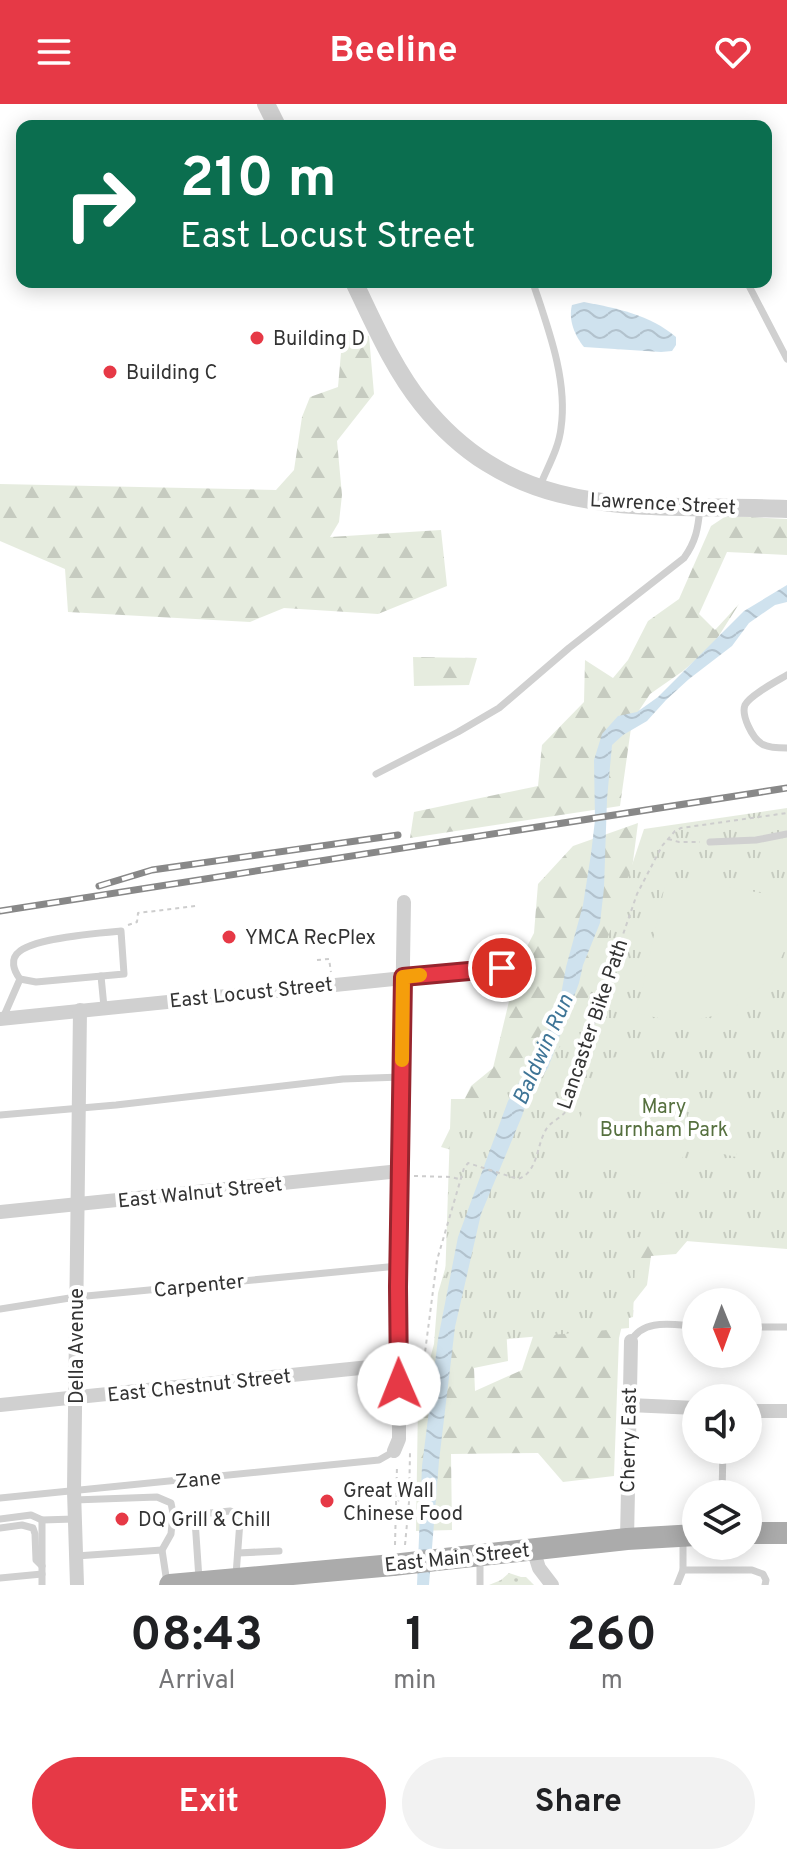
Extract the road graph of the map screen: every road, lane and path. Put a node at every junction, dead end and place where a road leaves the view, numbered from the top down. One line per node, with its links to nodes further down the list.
1 (357, 288): 5 (street, Lawrence Street)
2 (535, 288): 5 (lane)
3 (750, 288): 4 (lane)
4 (787, 359)
5 (539, 488): 6 (street, Lawrence Street)
6 (700, 506): 7 (street, Lawrence Street); 10 (lane)
7 (787, 509)
8 (787, 675): 9 (lane)
9 (787, 748)
10 (376, 774)
11 (787, 813): 13 (path)
12 (787, 834): 14 (lane)
13 (668, 839): 14 (path); 31 (path, Lancaster Bike Path)
14 (710, 842)
15 (404, 902): 22 (street)
16 (196, 908): 17 (path)
17 (121, 931): 21 (lane); 23 (lane)
18 (317, 960): 20 (path)
19 (502, 968): 22 (street, East Locust Street)
20 (331, 972)
21 (101, 976): 23 (lane); 24 (lane)
22 (403, 977): 24 (street, East Locust Street); 27 (street)
23 (20, 979): 26 (lane)
24 (104, 1007): 25 (street, East Locust Street)
25 (80, 1010): 26 (street, East Locust Street); 28 (street, Della Avenue)
26 (1, 1019)
27 (402, 1077): 28 (lane); 30 (street)
28 (79, 1107): 29 (lane); 32 (street, Della Avenue)
29 (0, 1115)
30 (400, 1174): 31 (path); 32 (street, East Walnut Street); 34 (street)
31 (460, 1180): 48 (path, Lancaster Bike Path)
32 (78, 1204): 33 (street, East Walnut Street); 35 (street, Della Avenue)
33 (0, 1212)
34 (398, 1266): 35 (lane, Carpenter); 41 (street)
35 (76, 1297): 36 (lane, Carpenter); 42 (street, Della Avenue)
36 (0, 1309)
37 (682, 1326): 40 (lane)
38 (762, 1327): 39 (lane)
39 (787, 1327)
40 (631, 1341): 44 (street, Cherry East)
41 (399, 1364): 42 (street, East Chestnut Street); 50 (street)
42 (76, 1397): 43 (street, East Chestnut Street); 53 (street, Della Avenue)
43 (0, 1405)
44 (629, 1405): 45 (street); 64 (street, Cherry East)
45 (682, 1407)
46 (762, 1411): 47 (street)
47 (787, 1411)
48 (412, 1412)
49 (410, 1447): 52 (path)
50 (394, 1451): 51 (lane, Zane); 56 (path)
51 (160, 1483): 53 (lane, Zane); 55 (lane)
52 (409, 1492): 56 (path); 69 (path)
53 (74, 1495): 54 (lane, Zane); 55 (lane); 58 (street, Della Avenue)
54 (0, 1498)
55 (160, 1498): 66 (lane)
56 (397, 1502): 69 (path)
57 (0, 1519): 59 (lane)
58 (74, 1519): 59 (lane); 70 (street, Della Avenue)
59 (42, 1520): 73 (lane)
60 (0, 1528): 73 (lane)
61 (762, 1533): 62 (main road)
62 (787, 1533)
63 (682, 1535): 64 (main road, East Main Street)
64 (627, 1539): 65 (main road, East Main Street)
65 (533, 1549): 71 (main road, East Main Street); 83 (street)
66 (162, 1550): 70 (lane); 81 (lane)
67 (279, 1551): 68 (lane)
68 (238, 1553): 77 (lane); 78 (lane)
69 (398, 1553): 71 (main road, East Main Street, bridge); 76 (main road, East Main Street)
70 (76, 1556): 80 (street, Della Avenue)
71 (480, 1556): 82 (lane)
72 (685, 1560): 74 (lane)
73 (42, 1570): 75 (lane); 79 (lane)
74 (683, 1570): 84 (lane); 85 (lane)
75 (0, 1578)
76 (323, 1578): 78 (main road, East Main Street)
77 (200, 1583): 78 (main road, East Main Street); 81 (main road, East Main Street)
78 (236, 1583)
79 (42, 1585)
80 (77, 1585)
81 (169, 1585)
82 (480, 1585)
83 (552, 1585)
84 (677, 1585)
85 (765, 1585)

